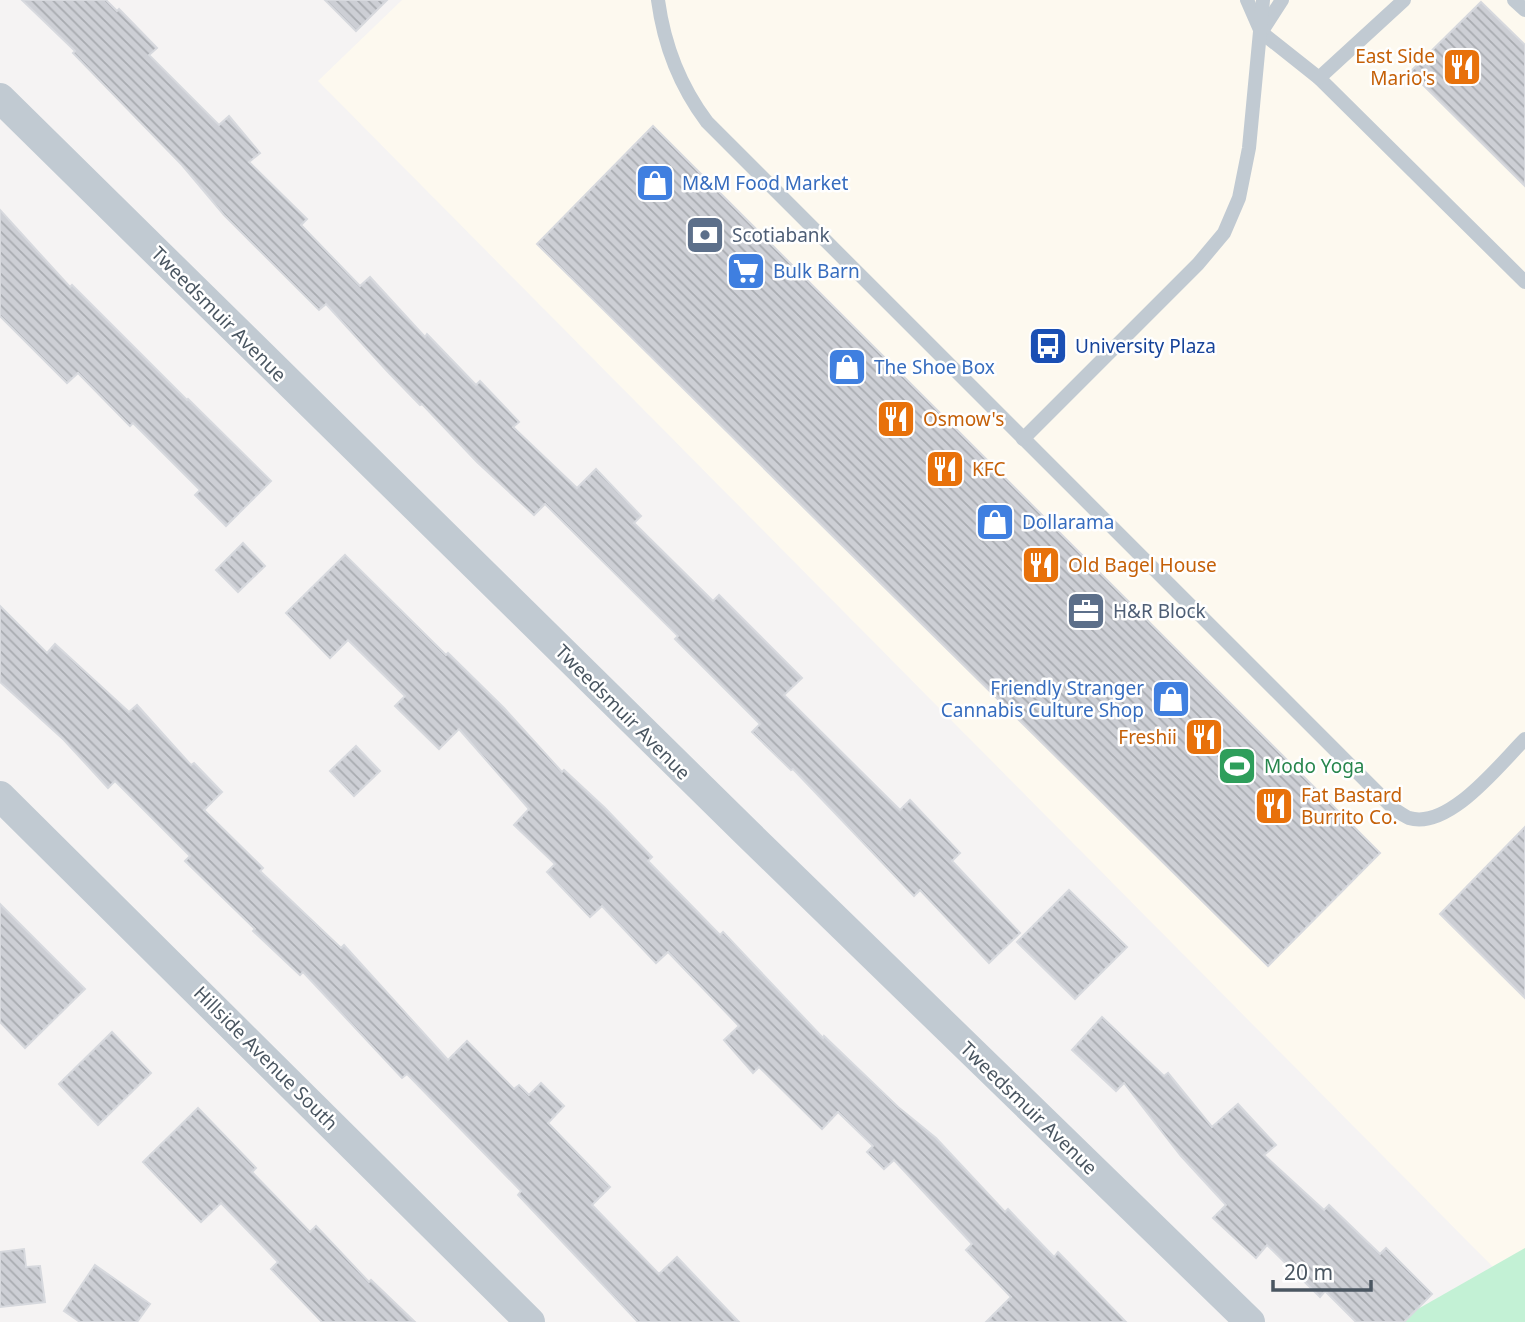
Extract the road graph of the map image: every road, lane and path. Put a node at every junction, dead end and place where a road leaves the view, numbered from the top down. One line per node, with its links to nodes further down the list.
1 (658, 0): 12 (lane)
2 (1247, 0): 8 (lane)
3 (1263, 0): 8 (lane)
4 (1282, 0): 8 (lane)
5 (1404, 0): 9 (lane)
6 (1514, 0): 7 (lane)
7 (1525, 10)
8 (1261, 32): 9 (lane); 12 (lane)
9 (1319, 78): 11 (lane)
10 (0, 98): 16 (street, Tweedsmuir Avenue)
11 (1525, 282)
12 (1023, 439): 13 (lane)
13 (1525, 739)
14 (0, 796): 15 (street, Hillside Avenue South)
15 (530, 1322)
16 (1250, 1322)

